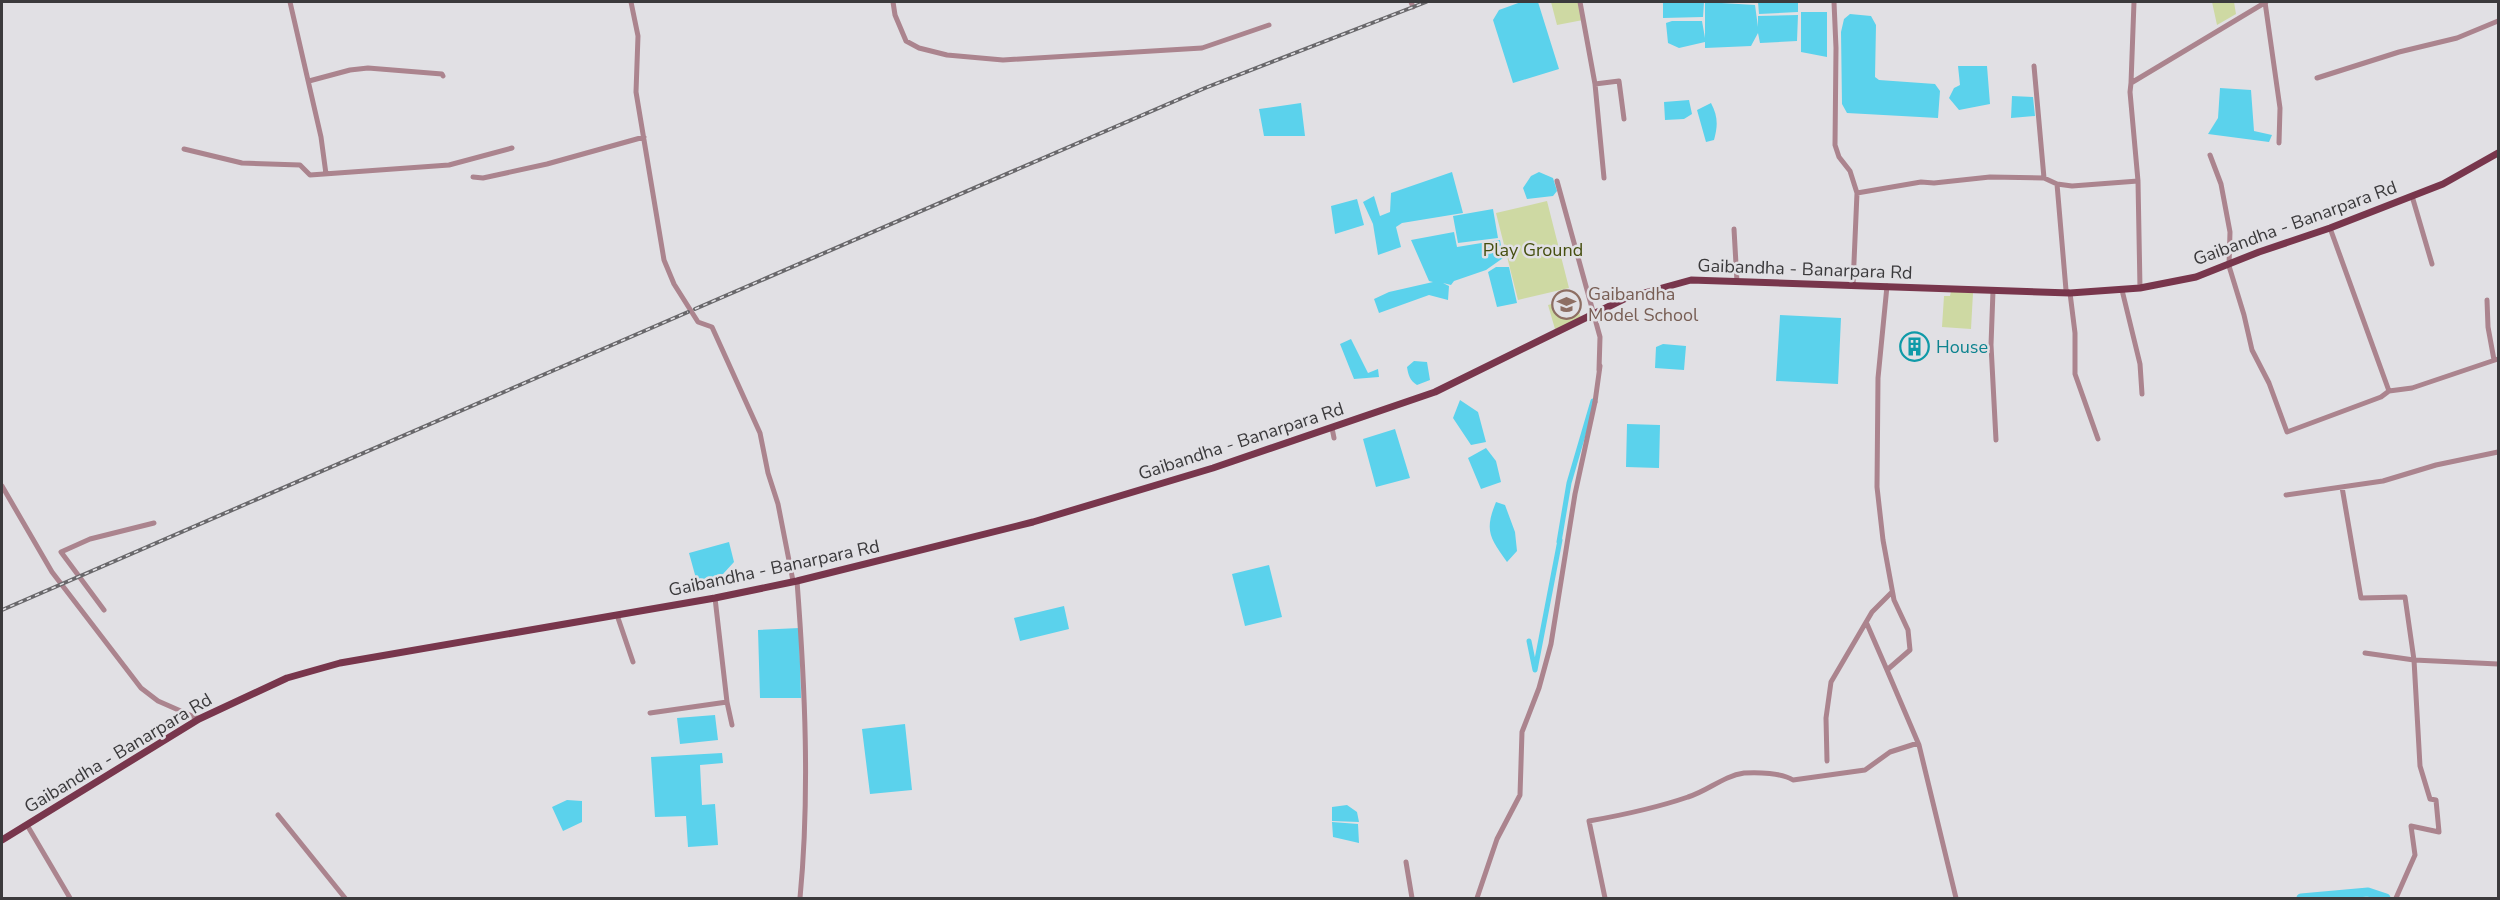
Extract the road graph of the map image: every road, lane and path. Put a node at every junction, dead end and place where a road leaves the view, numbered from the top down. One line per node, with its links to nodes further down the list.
1 (290, 2): 13 (street)
2 (631, 2): 17 (street)
3 (893, 2): 9 (street)
4 (1580, 2): 15 (street)
5 (1834, 2): 30 (street)
6 (2133, 2): 14 (street)
7 (2266, 2): 14 (street); 18 (street)
8 (2499, 21): 12 (street)
9 (1269, 26)
10 (2034, 66): 26 (street)
11 (443, 76): 13 (street)
12 (2317, 78)
13 (309, 81): 23 (street)
14 (2131, 83): 28 (street)
15 (1595, 84): 16 (street); 25 (street)
16 (1624, 119)
17 (644, 137): 24 (street); 58 (street)
18 (2278, 143)
19 (512, 148): 23 (street)
20 (184, 149): 23 (street)
21 (2499, 153): 31 (main road, Gaibandha - Banarpara Rd)
22 (2210, 155): 35 (street)
23 (326, 174)
24 (473, 177)
25 (1604, 178)
26 (2044, 178): 29 (street); 30 (street)
27 (1557, 181): 44 (street)
28 (2138, 181): 29 (street); 39 (street)
29 (2057, 184): 42 (street)
30 (1857, 193): 37 (street)
31 (2412, 196): 32 (main road, Gaibandha - Banarpara Rd); 34 (street)
32 (2330, 228): 35 (main road, Gaibandha - Banarpara Rd); 47 (street)
33 (1734, 230): 36 (street)
34 (2432, 264)
35 (2229, 266): 39 (main road, Gaibandha - Banarpara Rd); 47 (street)
36 (1737, 282): 37 (main road, Gaibandha - Banarpara Rd); 44 (main road, Gaibandha - Banarpara Rd)
37 (1853, 285): 38 (main road, Gaibandha - Banarpara Rd)
38 (1887, 286): 41 (main road, Gaibandha - Banarpara Rd); 59 (street)
39 (2140, 288): 40 (main road, Gaibandha - Banarpara Rd)
40 (2122, 290): 42 (main road, Gaibandha - Banarpara Rd); 48 (street)
41 (1993, 291): 42 (main road, Gaibandha - Banarpara Rd); 52 (street)
42 (2070, 293): 51 (street)
43 (2487, 300): 45 (street)
44 (1593, 314): 46 (street); 49 (main road, Gaibandha - Banarpara Rd); 83 (street, bridge)
45 (2496, 360): 47 (street)
46 (1598, 384)
47 (2389, 391)
48 (2142, 394)
49 (1332, 428): 50 (street); 58 (main road, Gaibandha - Banarpara Rd)
50 (1334, 438)
51 (2098, 439)
52 (1996, 440)
53 (2499, 452): 55 (street)
54 (2, 486): 71 (street)
55 (2342, 486): 56 (street); 65 (street)
56 (2286, 495)
57 (154, 523): 61 (street)
58 (795, 581): 60 (main road, Gaibandha - Banarpara Rd); 81 (street)
59 (1892, 591): 63 (street); 68 (street)
60 (715, 598): 62 (main road, Gaibandha - Banarpara Rd); 69 (street)
61 (104, 610)
62 (617, 615): 66 (street); 71 (main road, Gaibandha - Banarpara Rd)
63 (1867, 624): 68 (street); 74 (street)
64 (2365, 652): 65 (street)
65 (2414, 660): 67 (street); 86 (street)
66 (633, 662)
67 (2499, 664)
68 (1887, 670): 73 (street)
69 (727, 702): 70 (street); 72 (street)
70 (650, 713)
71 (199, 719): 76 (main road, Gaibandha - Banarpara Rd)
72 (732, 725)
73 (1918, 743): 84 (street); 85 (street)
74 (1827, 761)
75 (278, 815): 80 (street)
76 (27, 825): 77 (main road, Gaibandha - Banarpara Rd); 79 (street)
77 (2, 840)
78 (1406, 862): 82 (street)
79 (70, 898)
80 (345, 898)
81 (800, 898)
82 (1412, 898)
83 (1477, 898)
84 (1605, 898)
85 (1956, 898)
86 (2397, 898)

